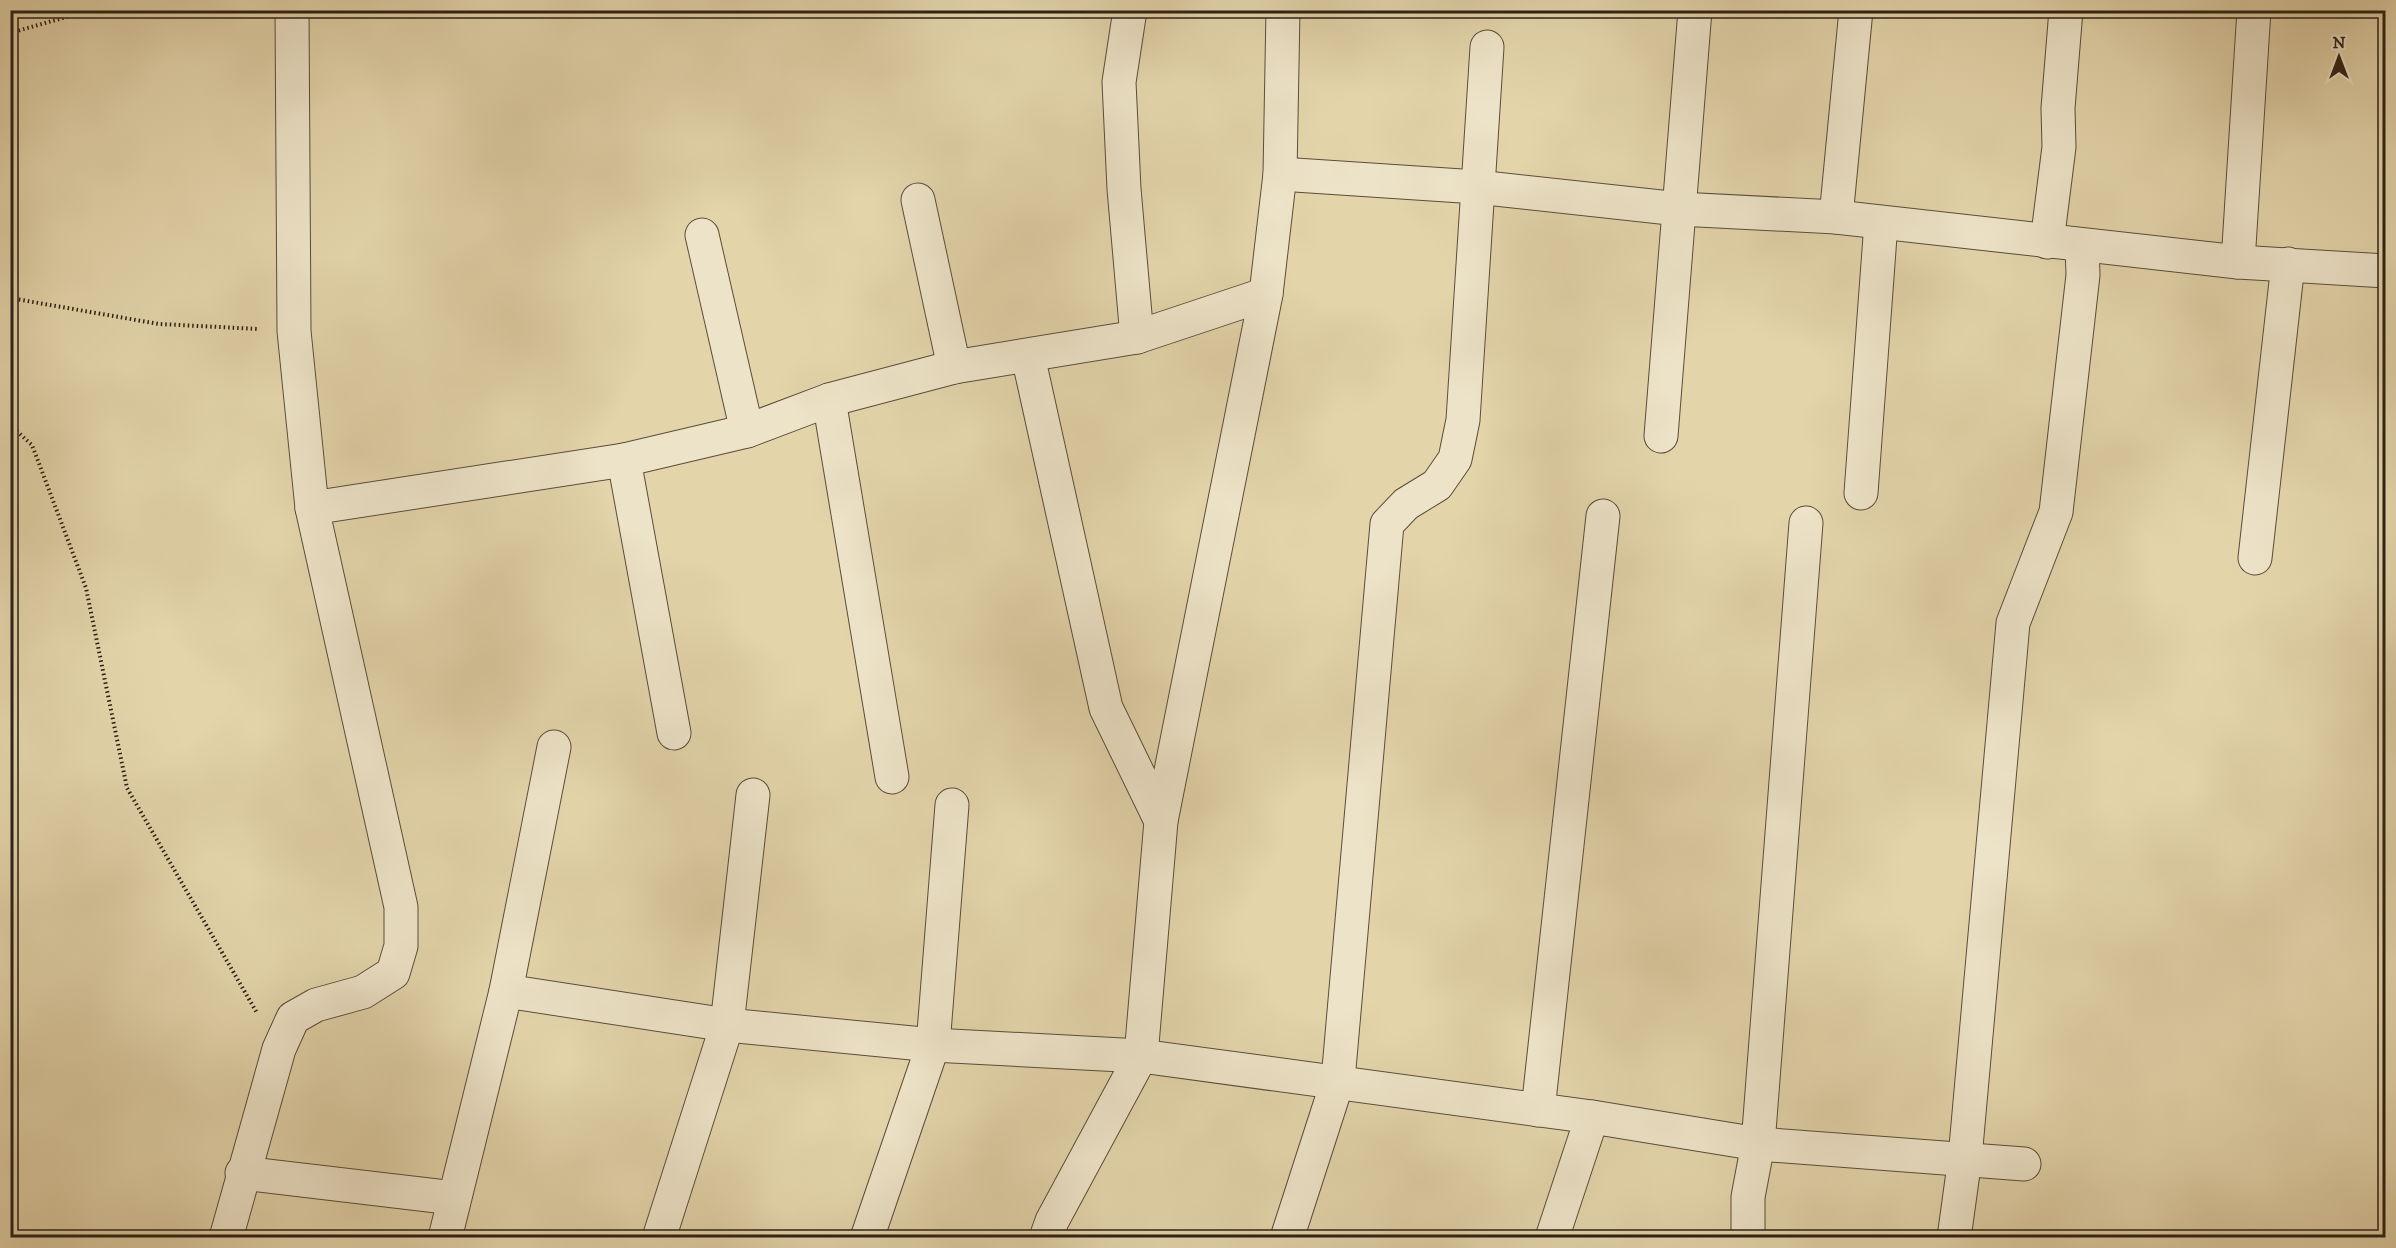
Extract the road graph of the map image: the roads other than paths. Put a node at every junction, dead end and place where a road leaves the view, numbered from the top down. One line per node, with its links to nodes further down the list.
1 (292, 10): 30 (street)
2 (1130, 10): 22 (street)
3 (1283, 10): 9 (street)
4 (1695, 10): 12 (street)
5 (1856, 10): 13 (street)
6 (2066, 10): 16 (street)
7 (2254, 10): 18 (street)
8 (1486, 47): 10 (street)
9 (1280, 174): 10 (street); 21 (street)
10 (1477, 187): 12 (street); 44 (street)
11 (918, 200): 24 (street)
12 (1679, 209): 13 (street); 27 (street)
13 (1836, 218): 14 (street)
14 (1881, 223): 16 (street); 29 (street)
15 (702, 236): 26 (street)
16 (2047, 242): 17 (street)
17 (2082, 246): 18 (street); 48 (street)
18 (2238, 262): 19 (street)
19 (2288, 264): 20 (street); 33 (street)
20 (2385, 272)
21 (1266, 294): 22 (street); 39 (street)
22 (1137, 337): 23 (street)
23 (1028, 356): 24 (street); 39 (street)
24 (954, 367): 25 (street)
25 (829, 400): 26 (street); 36 (street)
26 (747, 431): 28 (street)
27 (1661, 436)
28 (624, 460): 30 (street); 34 (street)
29 (1861, 493)
30 (312, 508): 50 (street)
31 (1603, 516): 45 (street)
32 (1806, 523): 47 (street)
33 (2255, 558)
34 (674, 733)
35 (554, 747): 40 (street)
36 (892, 777)
37 (753, 795): 41 (street)
38 (952, 805): 42 (street)
39 (1161, 821): 43 (street)
40 (506, 991): 41 (street); 51 (street)
41 (727, 1024): 42 (street); 54 (street)
42 (933, 1045): 43 (street); 55 (street)
43 (1141, 1056): 44 (street); 56 (street)
44 (1338, 1080): 45 (street); 57 (street)
45 (1538, 1110): 46 (street)
46 (1592, 1117): 47 (street); 58 (street)
47 (1758, 1144): 48 (street); 59 (street)
48 (1965, 1158): 49 (street); 60 (street)
49 (2024, 1164)
50 (242, 1173): 51 (street); 52 (street)
51 (454, 1198): 53 (street)
52 (226, 1238)
53 (445, 1238)
54 (659, 1238)
55 (867, 1238)
56 (1046, 1238)
57 (1287, 1238)
58 (1552, 1238)
59 (1748, 1238)
60 (1954, 1238)

